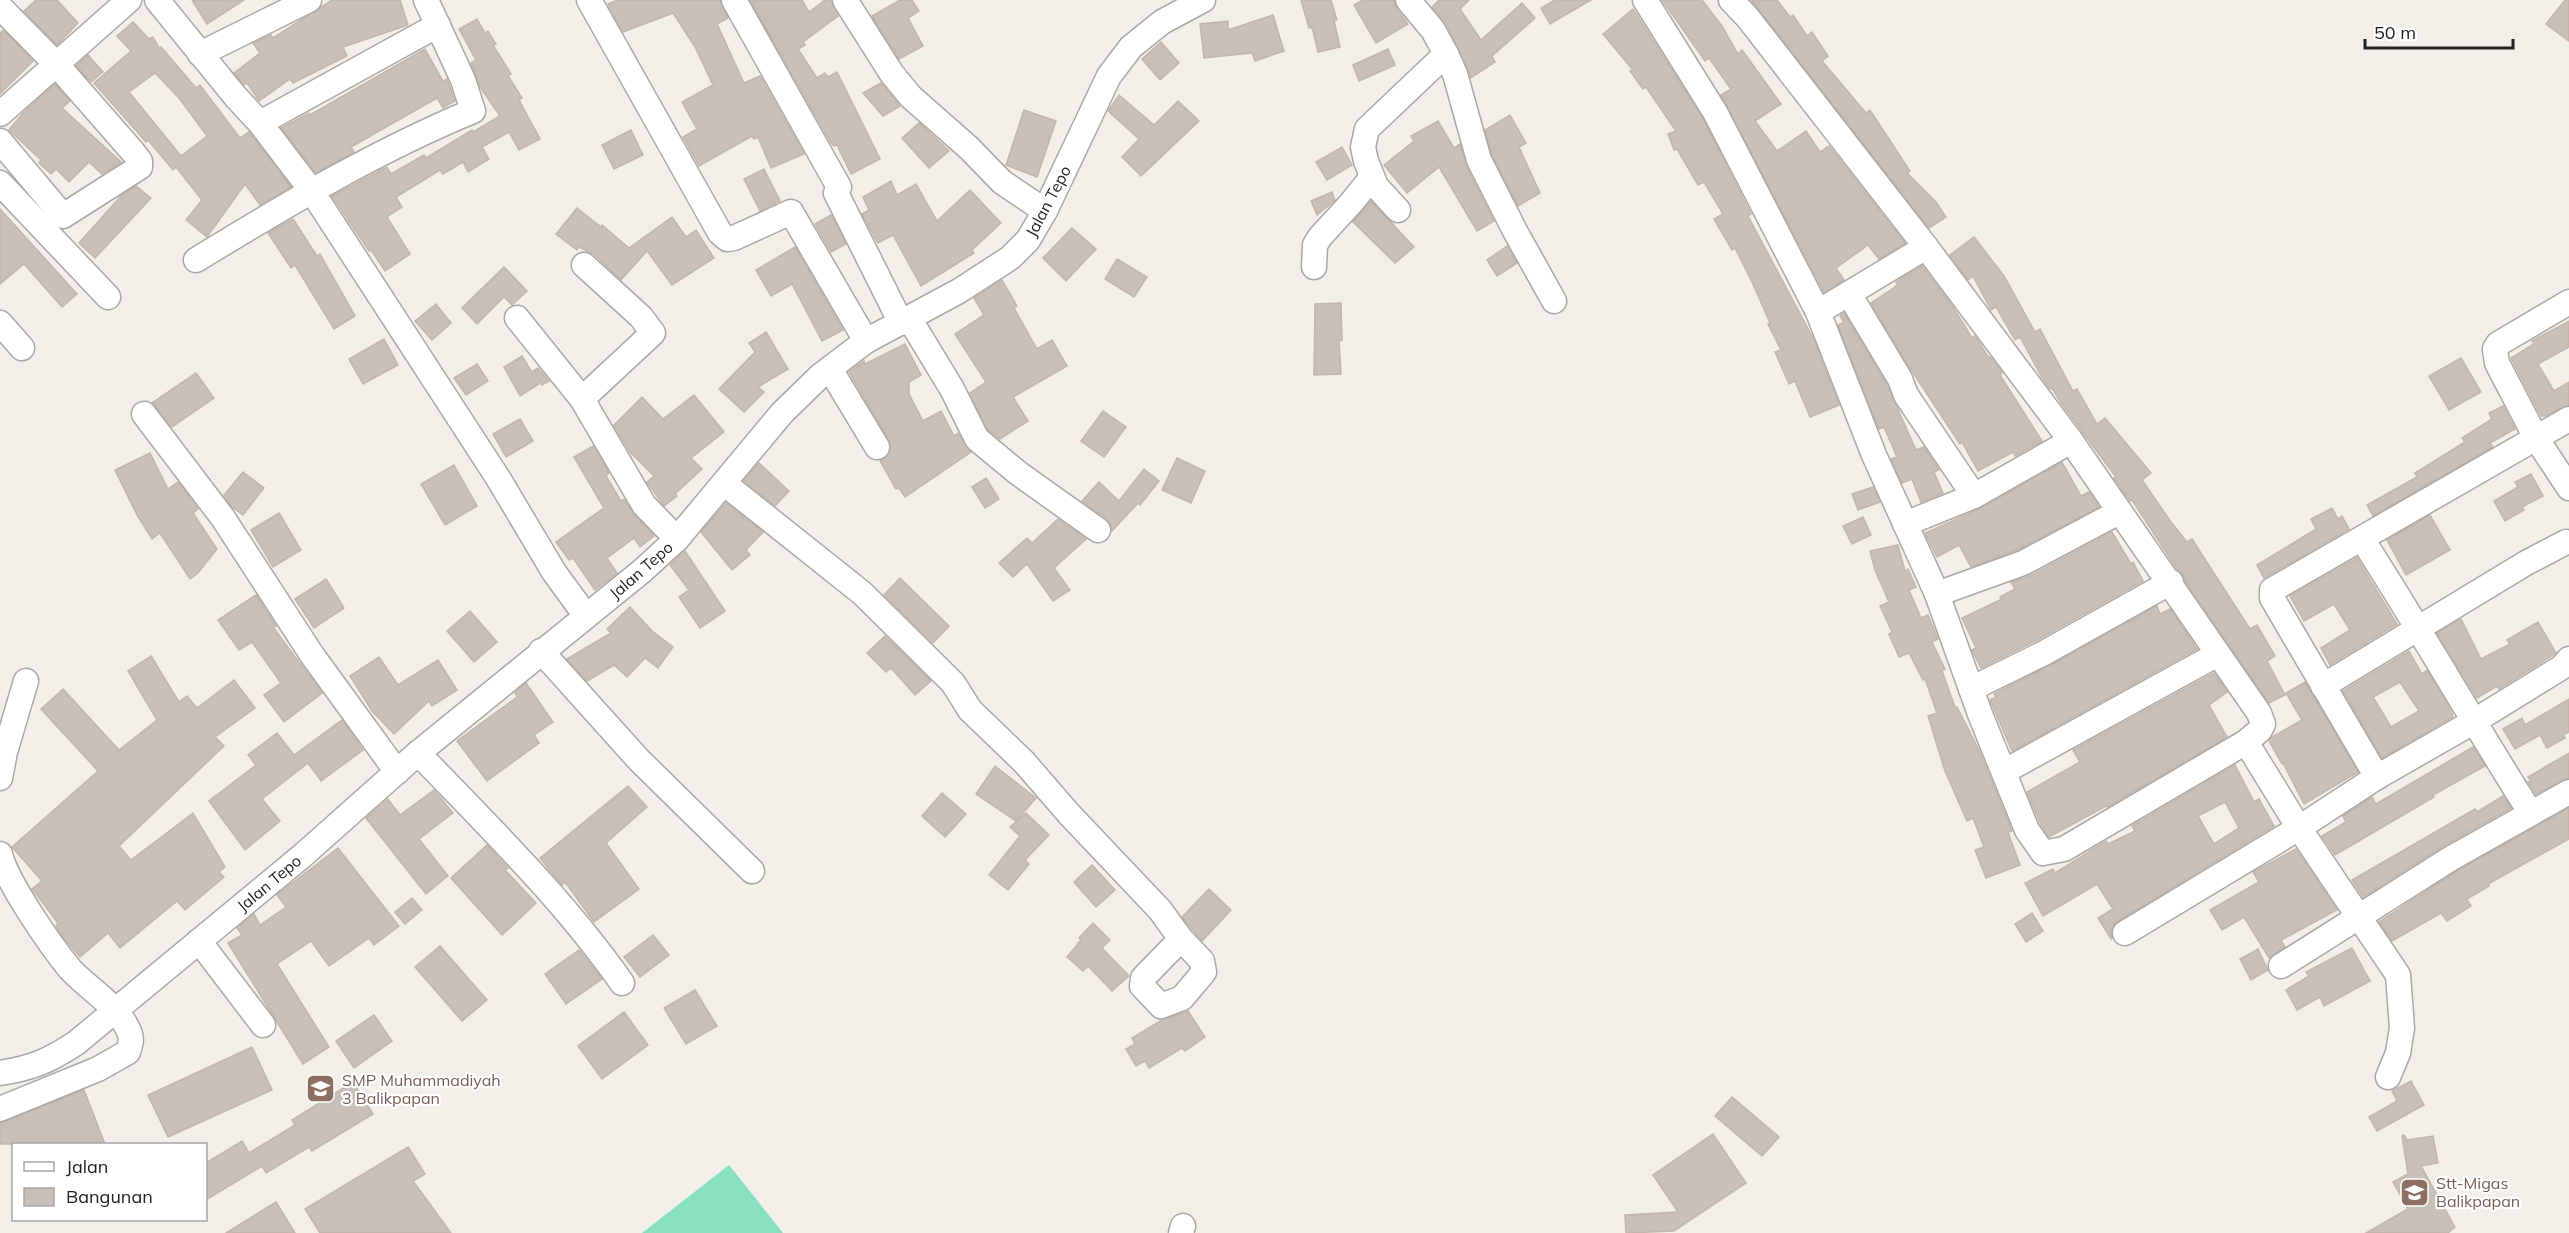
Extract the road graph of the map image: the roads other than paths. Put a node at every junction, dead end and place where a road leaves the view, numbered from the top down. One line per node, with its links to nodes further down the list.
1 (129, 0): 16 (street)
2 (157, 0): 14 (street)
3 (309, 0): 14 (street)
4 (426, 0): 13 (street)
5 (589, 0): 37 (street)
6 (734, 0): 35 (street)
7 (845, 0): 24 (street)
8 (1203, 0): 24 (street, Jalan Tepo)
9 (1408, 0): 15 (street)
10 (1645, 0): 33 (street)
11 (1731, 0): 25 (street)
12 (0, 7): 16 (street)
13 (438, 25): 18 (street); 22 (street)
14 (200, 54): 18 (street)
15 (1446, 54): 20 (street); 31 (street)
16 (57, 65): 17 (street); 19 (street)
17 (0, 114)
18 (260, 123): 22 (street)
19 (0, 141)
20 (1372, 177): 23 (street); 28 (street)
21 (0, 183): 30 (street)
22 (311, 190): 26 (street); 57 (street)
23 (1398, 210)
24 (1045, 211): 35 (street, Jalan Tepo)
25 (1926, 247): 29 (street); 44 (street)
26 (196, 260)
27 (584, 265): 40 (street)
28 (1314, 267)
29 (1849, 294): 33 (street); 48 (street)
30 (108, 297)
31 (1554, 301)
32 (2569, 302): 43 (street)
33 (1818, 312): 50 (street)
34 (517, 318): 40 (street)
35 (905, 320): 37 (street, Jalan Tepo); 51 (street)
36 (0, 323): 38 (street)
37 (866, 342): 39 (street, Jalan Tepo)
38 (22, 348)
39 (830, 369): 45 (street); 46 (street, Jalan Tepo)
40 (582, 399): 52 (street)
41 (144, 414): 69 (street)
42 (2569, 419): 43 (street)
43 (2536, 438): 47 (street); 53 (street)
44 (2071, 441): 48 (street); 49 (street)
45 (877, 447)
46 (725, 484): 52 (street, Jalan Tepo); 79 (street)
47 (2569, 488)
48 (1974, 496): 50 (street)
49 (2119, 512): 55 (street); 56 (street)
50 (1905, 524): 56 (street)
51 (1098, 530)
52 (677, 539): 57 (street, Jalan Tepo)
53 (2362, 539): 58 (street); 63 (street)
54 (2568, 548): 58 (street)
55 (2171, 582): 60 (street); 64 (street)
56 (1937, 594): 64 (street)
57 (586, 616): 59 (street, Jalan Tepo)
58 (2419, 628): 63 (street); 65 (street)
59 (541, 651): 67 (street, Jalan Tepo); 76 (street)
60 (2218, 654): 66 (street); 68 (street)
61 (2569, 659): 65 (street)
62 (26, 681): 71 (street)
63 (2322, 686): 70 (street)
64 (1971, 689): 68 (street)
65 (2473, 722): 70 (street); 73 (street)
66 (2246, 742): 68 (street); 74 (street)
67 (418, 753): 69 (street, Jalan Tepo); 82 (street)
68 (2005, 771)
69 (397, 772): 80 (street, Jalan Tepo)
70 (2377, 777): 74 (street)
71 (0, 778)
72 (2569, 792): 73 (street)
73 (2530, 812): 77 (street)
74 (2299, 828): 77 (street); 78 (street)
75 (0, 854): 83 (street)
76 (752, 871)
77 (2358, 916): 81 (street); 86 (street)
78 (2125, 933)
79 (1181, 939)
80 (199, 941): 83 (street, Jalan Tepo); 84 (street)
81 (2281, 966)
82 (622, 983)
83 (115, 1011): 85 (street, Jalan Tepo); 87 (street)
84 (263, 1025)
85 (0, 1073)
86 (2388, 1077)
87 (0, 1109)

